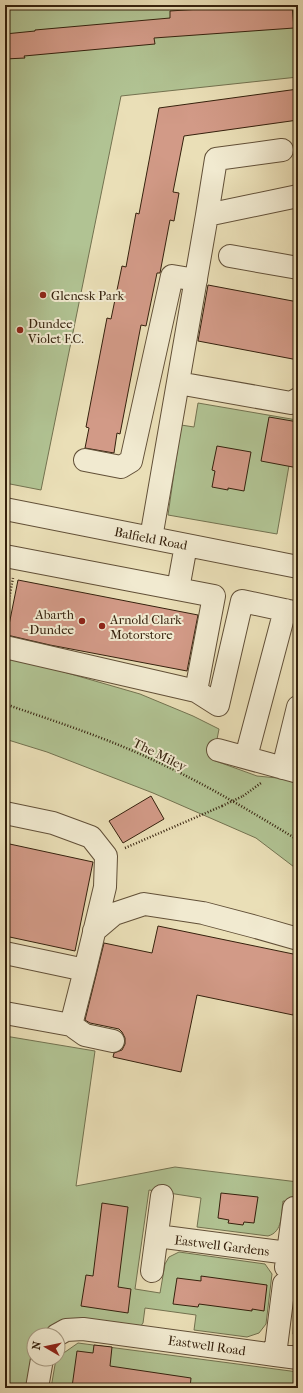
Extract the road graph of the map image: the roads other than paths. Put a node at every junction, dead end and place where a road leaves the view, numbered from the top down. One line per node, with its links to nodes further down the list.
1 (282, 150): 3 (street)
2 (298, 196): 3 (street)
3 (206, 215): 6 (street)
4 (230, 256): 5 (street)
5 (298, 268)
6 (196, 280): 7 (street); 9 (street)
7 (178, 383): 8 (street); 11 (street)
8 (298, 399)
9 (85, 460)
10 (5, 509): 11 (street, Balfield Road)
11 (151, 538): 12 (street, Balfield Road)
12 (186, 545): 14 (street, Balfield Road); 15 (street)
13 (11, 557): 15 (street)
14 (298, 567)
15 (178, 589): 18 (street)
16 (291, 612): 18 (street); 21 (street)
17 (5, 647): 18 (street)
18 (196, 691)
19 (298, 707): 22 (street)
20 (218, 750): 21 (street)
21 (246, 757): 22 (street)
22 (290, 770)
23 (5, 813): 24 (street)
24 (94, 932): 25 (street); 27 (street)
25 (298, 939)
26 (5, 953): 27 (street)
27 (85, 970): 29 (street)
28 (5, 1013): 29 (street)
29 (71, 1025): 30 (street)
30 (113, 1041)
31 (162, 1196): 33 (street, Eastwell Gardens)
32 (294, 1208): 34 (street, Eastwell Gardens)
33 (157, 1236): 34 (street, Eastwell Gardens); 35 (street, Eastwell Gardens)
34 (288, 1253): 36 (street, Eastwell Gardens)
35 (152, 1271)
36 (291, 1285): 38 (street)
37 (66, 1330): 38 (street, Eastwell Road)
38 (275, 1355): 39 (street, Eastwell Road)
39 (298, 1358)
40 (41, 1367): 41 (street)
41 (37, 1388)

